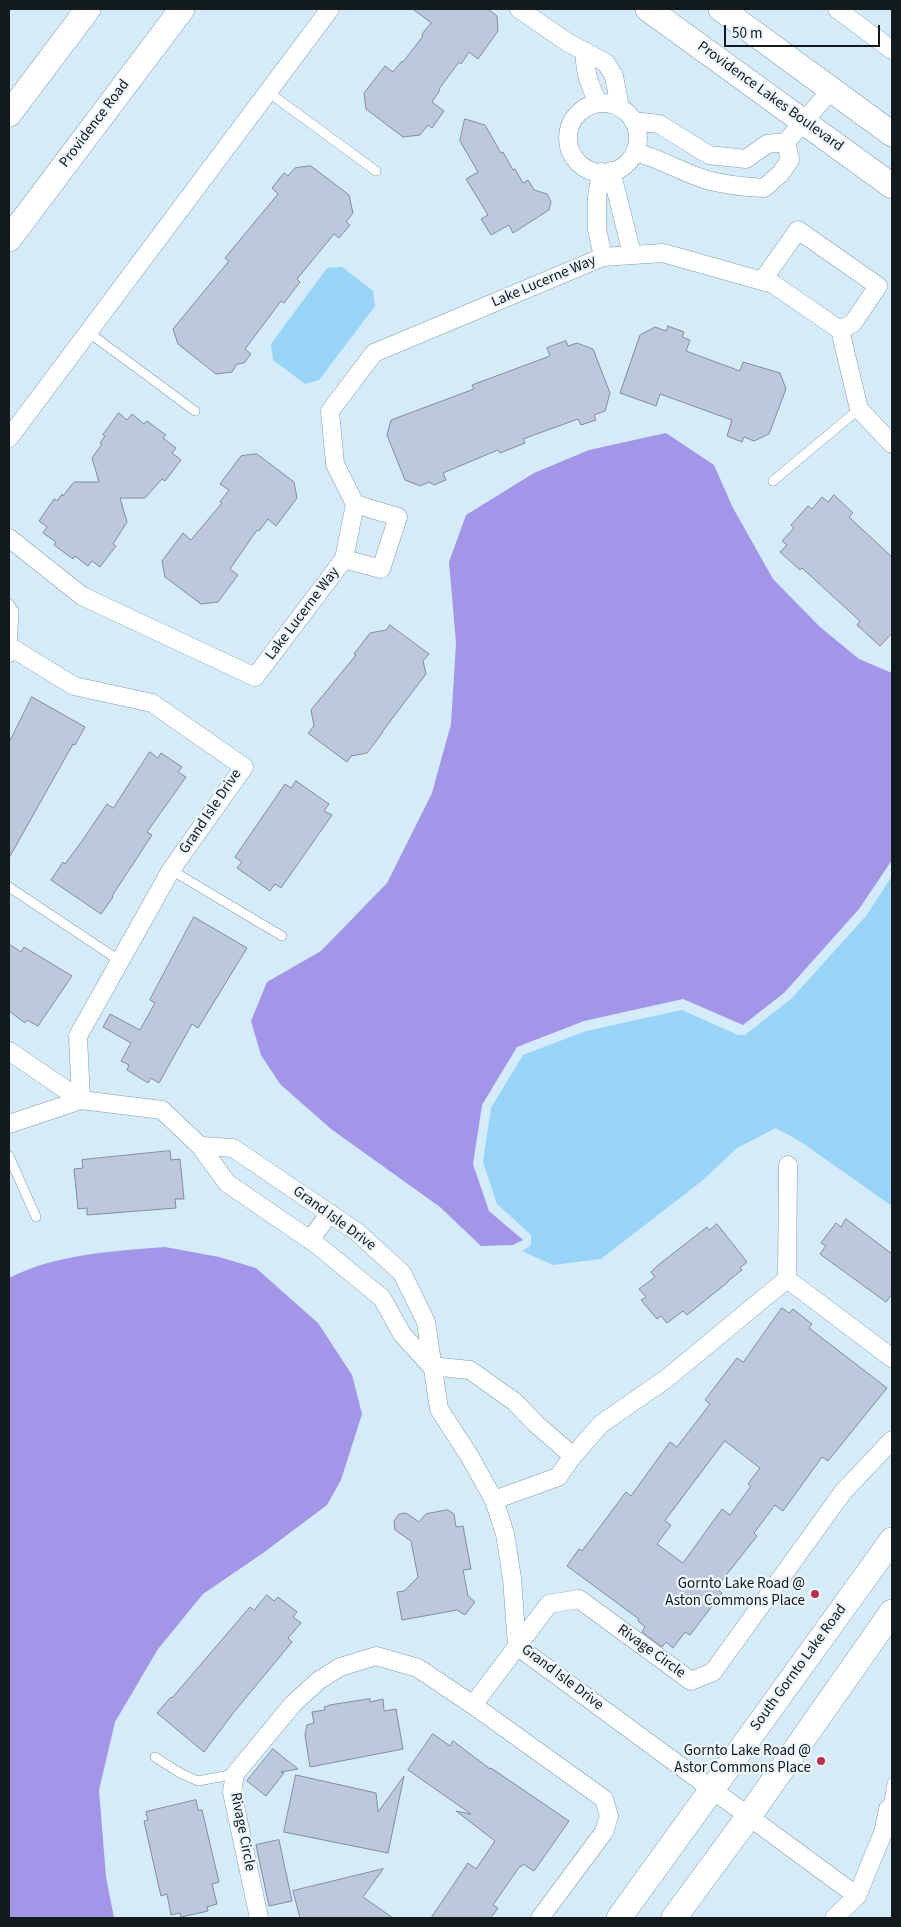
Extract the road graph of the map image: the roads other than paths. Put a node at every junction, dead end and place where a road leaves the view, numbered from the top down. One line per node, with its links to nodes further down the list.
1 (88, 9): 14 (street)
2 (182, 9): 23 (street, Providence Road)
3 (330, 9): 11 (street)
4 (519, 9): 9 (street)
5 (648, 9): 16 (street, Providence Lakes Boulevard)
6 (721, 9): 10 (street)
7 (837, 9): 8 (street)
8 (892, 50)
9 (585, 52): 12 (street); 13 (street)
10 (831, 90): 16 (street); 17 (street)
11 (268, 92): 20 (lane); 28 (street)
12 (598, 103): 13 (street); 21 (street)
13 (620, 108): 15 (street)
14 (9, 114)
15 (633, 121): 18 (street); 19 (street)
16 (804, 121): 18 (street); 22 (street, Providence Lakes Boulevard)
17 (892, 134)
18 (786, 142): 19 (street)
19 (635, 152): 21 (street)
20 (376, 171)
21 (606, 172): 24 (street); 25 (street, Lake Lucerne Way)
22 (892, 186)
23 (9, 239)
24 (632, 254): 25 (street, Lake Lucerne Way); 26 (street, Lake Lucerne Way)
25 (603, 257): 34 (street, Lake Lucerne Way)
26 (762, 280): 27 (street, Lake Lucerne Way); 27 (street)
27 (840, 330): 29 (street)
28 (88, 332): 30 (lane); 31 (street)
29 (860, 409): 32 (street); 33 (lane)
30 (194, 411)
31 (9, 438)
32 (892, 444)
33 (773, 481)
34 (355, 504): 36 (street, Lake Lucerne Way); 36 (street)
35 (9, 538): 36 (street, Lake Lucerne Way)
36 (344, 559)
37 (9, 604): 38 (lane)
38 (10, 651): 39 (street, Grand Isle Drive)
39 (171, 870): 41 (lane); 42 (street, Grand Isle Drive)
40 (9, 887): 42 (lane)
41 (282, 936)
42 (120, 961): 44 (street, Grand Isle Drive)
43 (9, 1051): 44 (street, Grand Isle Drive)
44 (81, 1100): 45 (street, Grand Isle Drive); 46 (street, Grand Isle Drive)
45 (9, 1124)
46 (200, 1146): 49 (street, Grand Isle Drive); 51 (street, Grand Isle Drive)
47 (9, 1156): 50 (lane)
48 (788, 1165): 52 (street)
49 (330, 1213): 51 (street); 54 (street, Grand Isle Drive)
50 (36, 1218)
51 (310, 1240): 54 (street, Grand Isle Drive)
52 (787, 1279): 53 (street); 56 (street)
53 (892, 1358)
54 (431, 1366): 56 (street); 57 (street, Grand Isle Drive)
55 (892, 1440): 60 (street, Rivage Circle)
56 (573, 1456): 57 (street)
57 (494, 1500): 60 (street, Grand Isle Drive)
58 (892, 1540): 65 (street, South Gornto Lake Road)
59 (892, 1612): 67 (street)
60 (518, 1646): 61 (street, Rivage Circle); 65 (street, Grand Isle Drive)
61 (474, 1705): 63 (street, Rivage Circle); 70 (street, Rivage Circle)
62 (155, 1757): 63 (lane)
63 (235, 1774): 69 (street, Rivage Circle)
64 (892, 1783): 66 (lane)
65 (712, 1788): 67 (street, Grand Isle Drive); 71 (street, South Gornto Lake Road)
66 (888, 1808): 68 (street)
67 (749, 1816): 68 (street, Grand Isle Drive); 72 (street)
68 (857, 1896): 73 (street)
69 (259, 1918)
70 (540, 1918)
71 (619, 1918)
72 (674, 1918)
73 (834, 1918)

